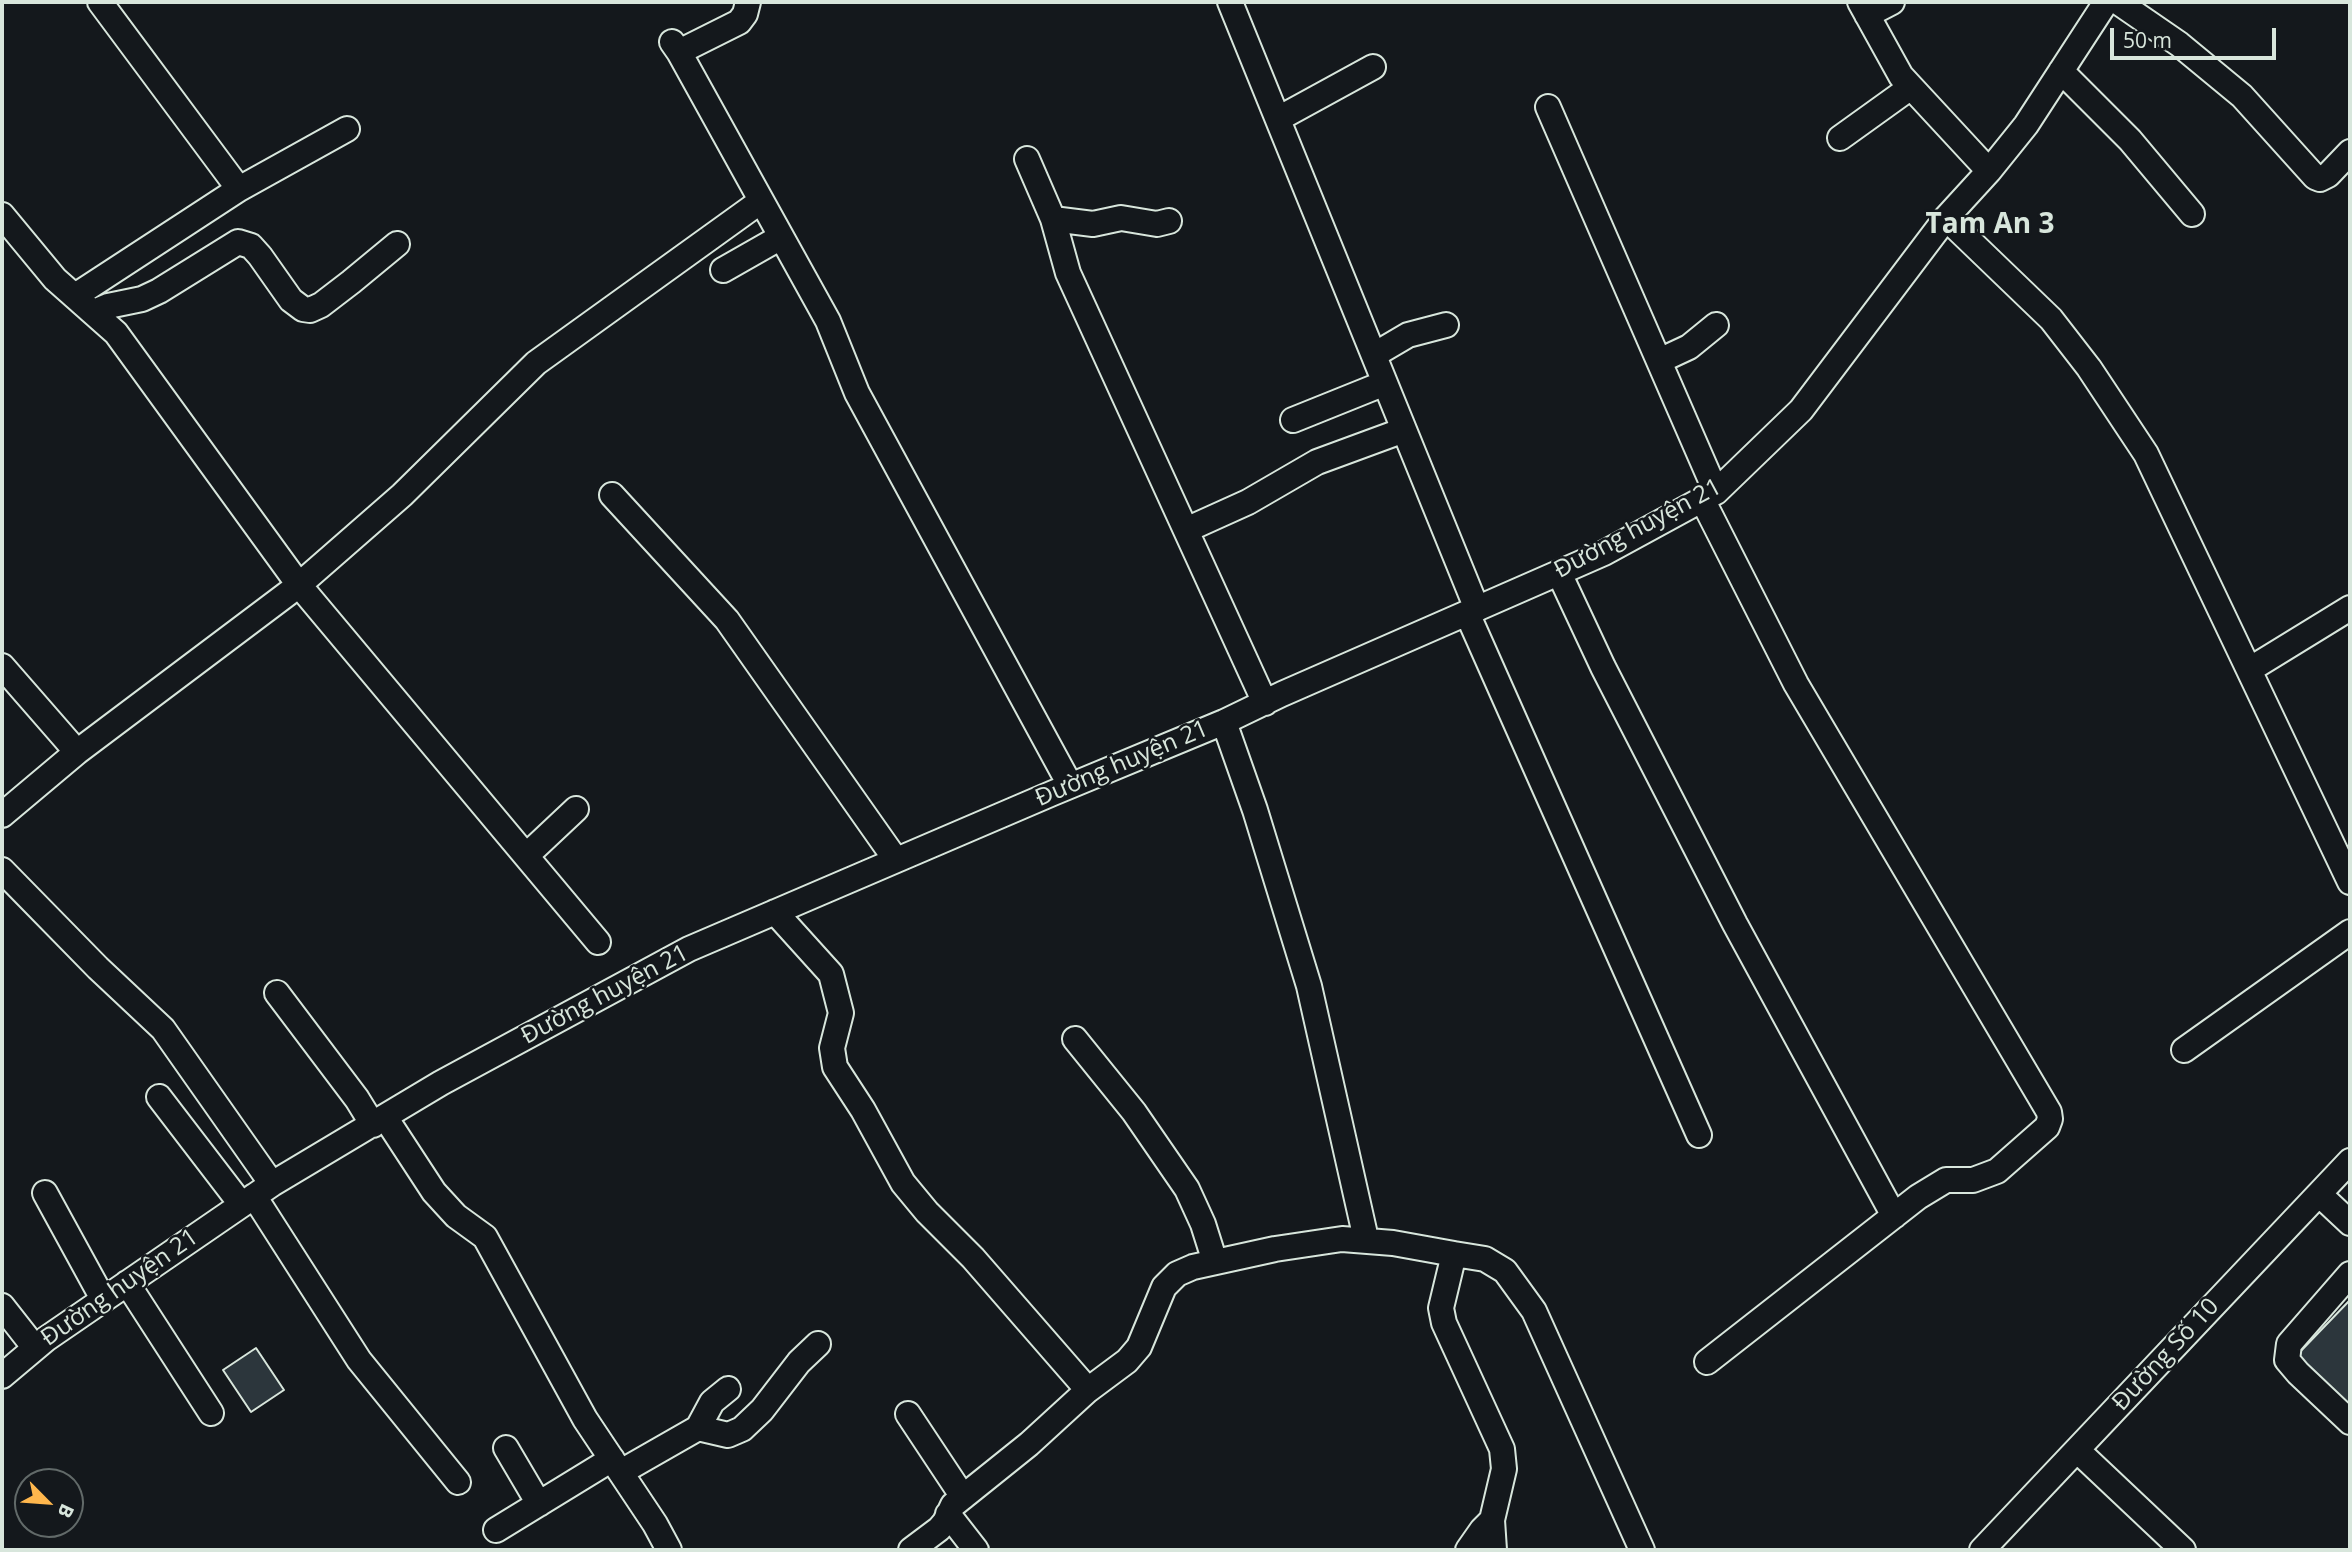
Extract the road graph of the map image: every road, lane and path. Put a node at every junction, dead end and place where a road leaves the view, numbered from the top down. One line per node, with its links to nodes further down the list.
1 (100, 2): 19 (street)
2 (748, 2): 20 (street)
3 (1230, 2): 13 (street)
4 (1892, 2): 7 (street)
5 (2106, 2): 8 (street, Đường huyện 21)
6 (2119, 2): 16 (street)
7 (1863, 8): 11 (street)
8 (2086, 12): 10 (street, Đường huyện 21)
9 (1373, 67): 13 (street)
10 (2061, 71): 18 (street, Đường huyện 21); 21 (street)
11 (1911, 87): 15 (street); 18 (street)
12 (1548, 107): 34 (street)
13 (1278, 119): 33 (street)
14 (347, 129): 19 (street)
15 (1840, 138)
16 (2350, 152)
17 (1027, 159): 24 (street)
18 (1989, 171): 23 (street, Đường huyện 21)
19 (239, 189): 29 (street)
20 (761, 201): 26 (street); 42 (street)
21 (2192, 214)
22 (2, 215): 29 (street)
23 (1947, 218): 39 (street, Đường huyện 21); 46 (street)
24 (1053, 219): 25 (street); 40 (street)
25 (1169, 221)
26 (781, 237): 28 (street); 50 (street)
27 (397, 244): 30 (street)
28 (723, 270)
29 (75, 296): 30 (street)
30 (94, 312): 42 (street)
31 (1446, 325): 33 (street)
32 (1716, 326): 34 (street)
33 (1374, 355): 35 (street)
34 (1659, 361): 39 (street)
35 (1385, 383): 36 (street); 37 (street)
36 (1293, 420)
37 (1404, 430): 40 (street); 44 (street)
38 (612, 495): 54 (street)
39 (1709, 496): 41 (street, Đường huyện 21); 71 (street)
40 (1186, 530): 47 (street)
41 (1559, 573): 44 (street, Đường huyện 21); 71 (street)
42 (299, 585): 49 (street); 53 (street)
43 (2350, 608): 46 (street)
44 (1472, 611): 47 (street, Đường huyện 21); 66 (street)
45 (2, 666): 49 (street)
46 (2249, 670): 55 (street)
47 (1265, 703): 48 (street, Đường huyện 21)
48 (1224, 722): 50 (street, Đường huyện 21); 73 (street)
49 (77, 752): 52 (street)
50 (1070, 785): 54 (street, Đường huyện 21)
51 (576, 809): 53 (street)
52 (2, 815)
53 (526, 856): 60 (street)
54 (896, 860): 58 (street, Đường huyện 21)
55 (2345, 860): 57 (street)
56 (2, 870): 70 (street)
57 (2350, 882)
58 (775, 912): 65 (street, Đường huyện 21); 85 (street)
59 (2350, 932): 63 (street)
60 (598, 943)
61 (277, 993): 65 (street)
62 (1075, 1039): 75 (street)
63 (2184, 1051)
64 (159, 1097): 70 (street)
65 (379, 1121): 70 (street, Đường huyện 21); 92 (street)
66 (1699, 1135)
67 (2350, 1161): 69 (street, Đường Số 10)
68 (45, 1193): 78 (street)
69 (2319, 1194): 72 (street); 91 (street, Đường Số 10)
70 (256, 1195): 77 (street, Đường huyện 21); 93 (street)
71 (1894, 1216): 82 (street)
72 (2350, 1223)
73 (1366, 1239): 74 (street); 75 (street)
74 (1454, 1254): 96 (street); 103 (street)
75 (1215, 1262): 85 (street)
76 (2350, 1274): 88 (street)
77 (127, 1283): 78 (street, Đường huyện 21); 86 (street)
78 (103, 1299): 81 (street, Đường huyện 21)
79 (2, 1306): 81 (street)
80 (818, 1344): 89 (street)
81 (35, 1348): 83 (street, Đường huyện 21)
82 (1707, 1362)
83 (2, 1376)
84 (727, 1389): 89 (street)
85 (1088, 1390): 95 (street)
86 (211, 1413)
87 (908, 1414): 95 (street)
88 (2350, 1422)
89 (698, 1428): 92 (street)
90 (506, 1448): 94 (street)
91 (2077, 1450): 104 (street, Đường Số 10); 105 (street)
92 (617, 1466): 94 (street); 98 (street)
93 (458, 1482)
94 (539, 1504): 97 (street)
95 (955, 1505): 99 (street); 100 (street)
96 (1492, 1520): 101 (street); 102 (street)
97 (496, 1531)
98 (669, 1550)
99 (911, 1550)
100 (976, 1550)
101 (1468, 1550)
102 (1494, 1550)
103 (1642, 1550)
104 (1982, 1550)
105 (2183, 1550)

